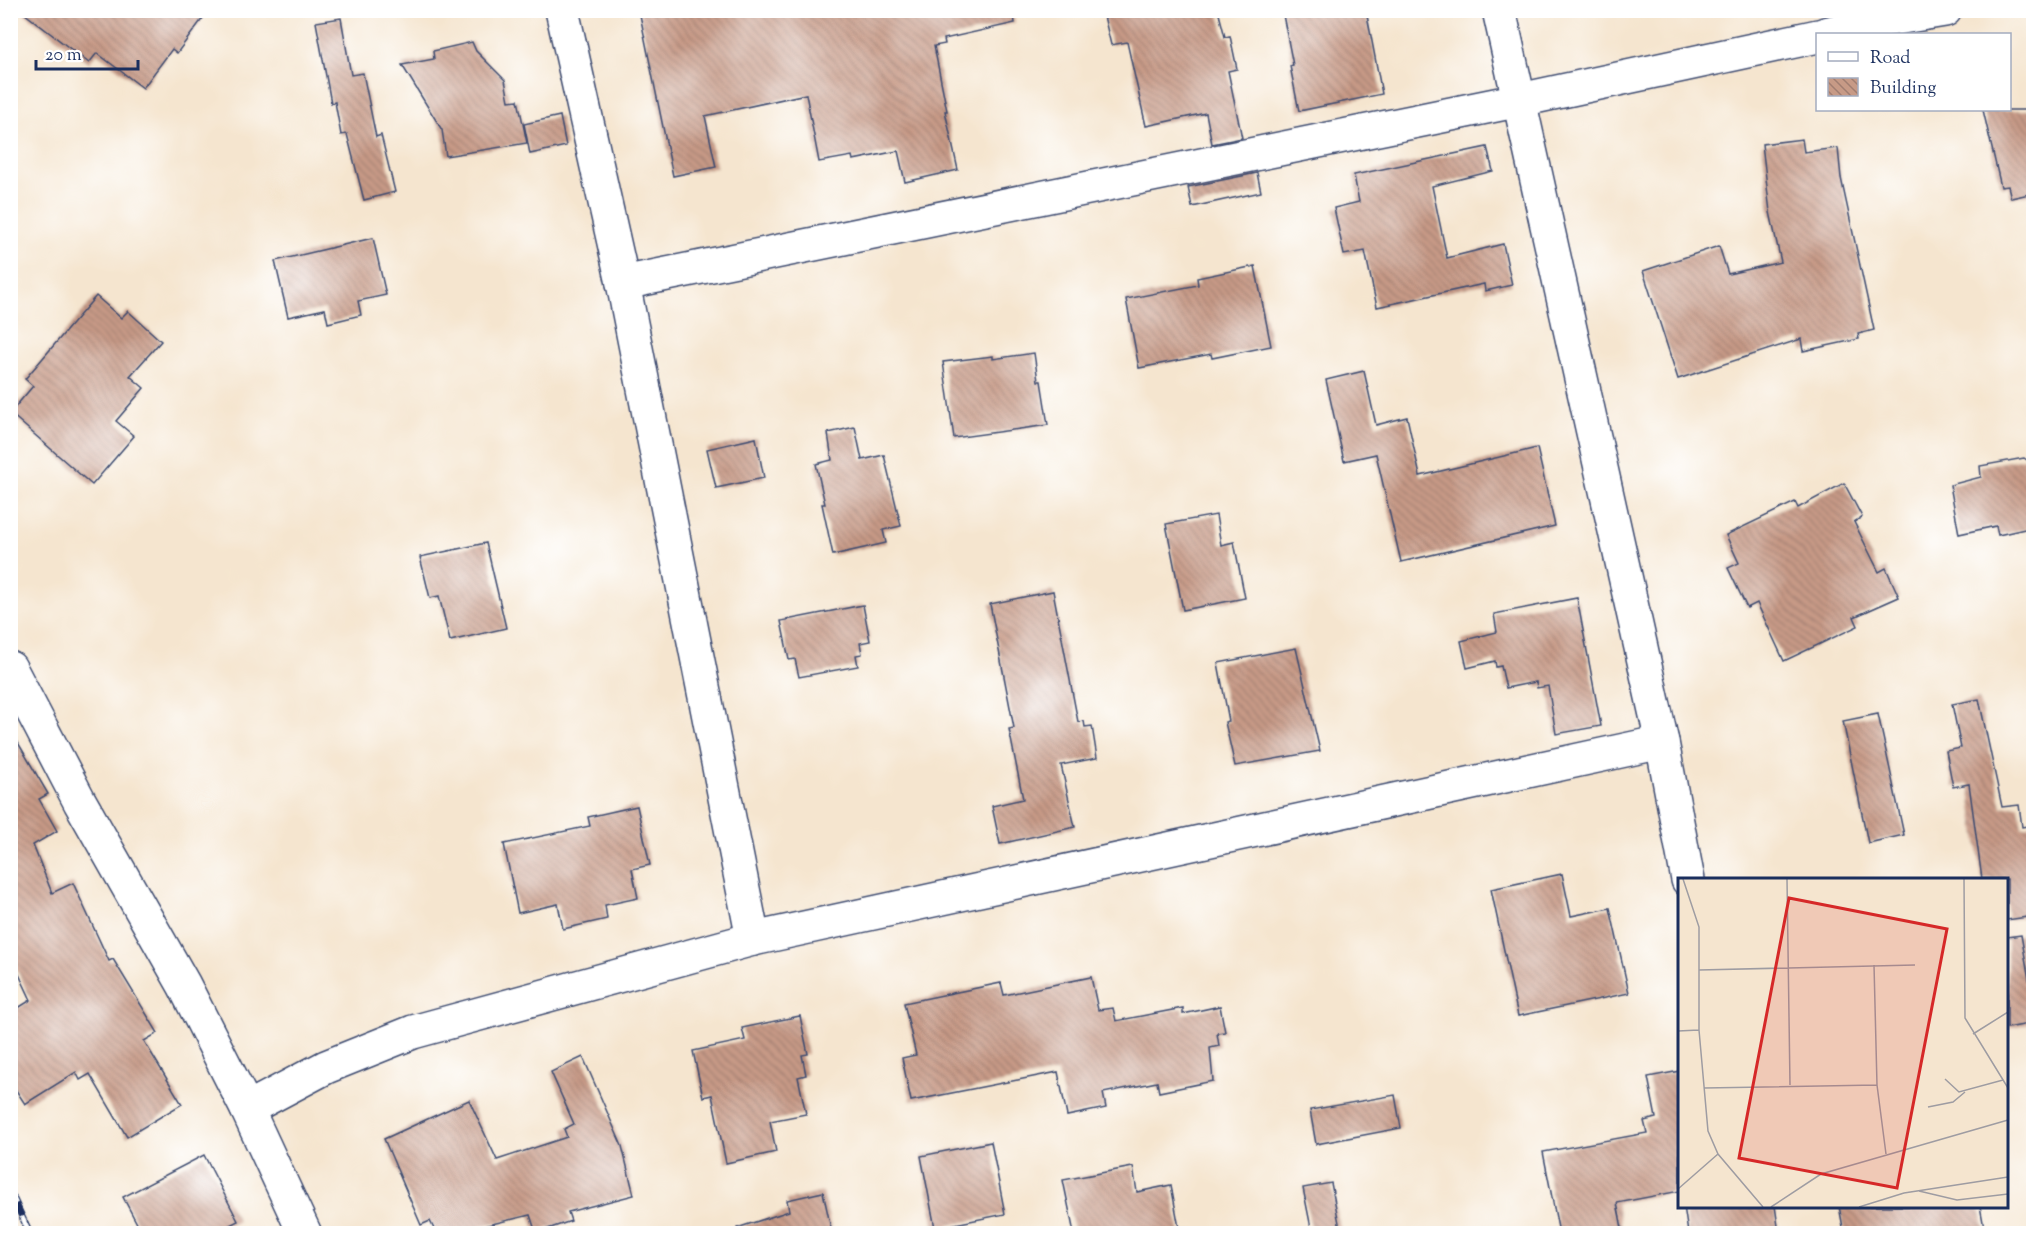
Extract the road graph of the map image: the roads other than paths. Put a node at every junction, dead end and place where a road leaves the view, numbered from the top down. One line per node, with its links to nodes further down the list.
1 (561, 10): 7 (street)
2 (1499, 10): 6 (street)
3 (1945, 10): 4 (street)
4 (1830, 33)
5 (1816, 36): 6 (street)
6 (1520, 100): 7 (street); 9 (street)
7 (623, 283): 11 (street)
8 (10, 668): 12 (street)
9 (1662, 742): 10 (street); 11 (street)
10 (1688, 878)
11 (753, 939): 12 (street)
12 (247, 1109): 13 (street)
13 (305, 1233)

